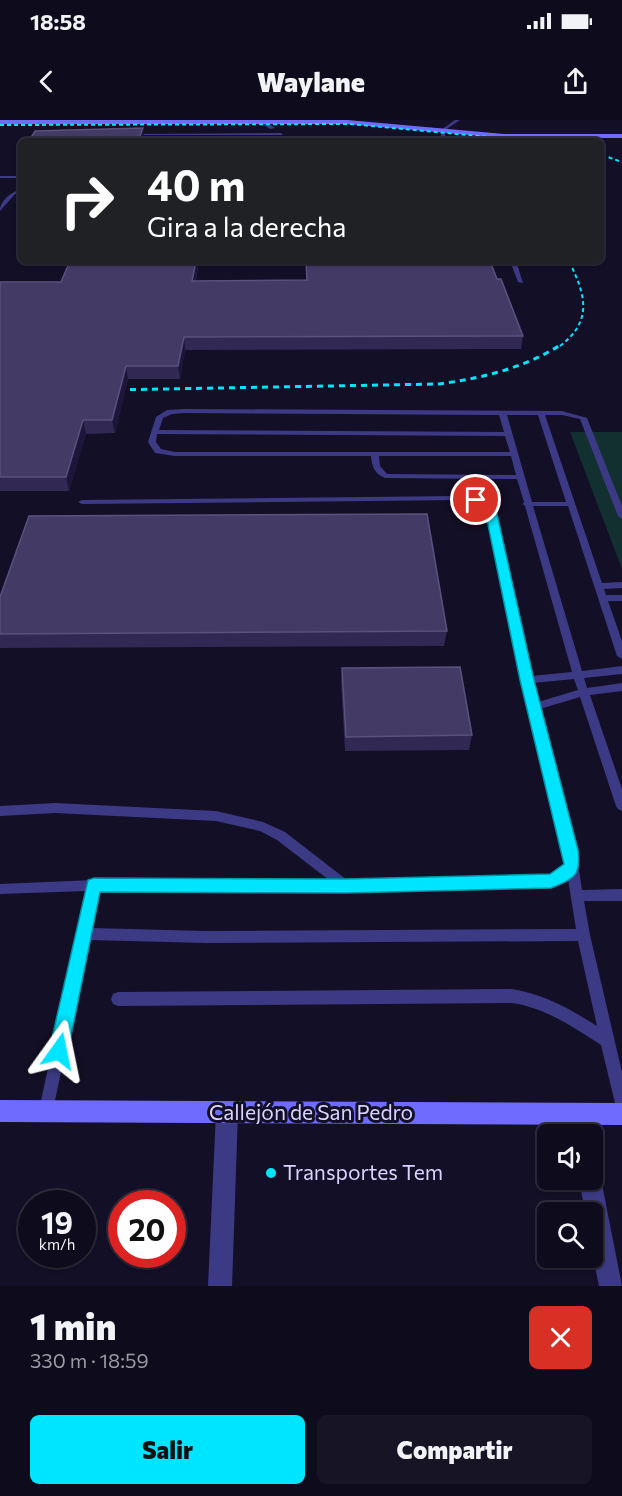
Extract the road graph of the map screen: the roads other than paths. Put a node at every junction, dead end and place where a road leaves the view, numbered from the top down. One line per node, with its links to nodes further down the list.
1 (458, 120): 8 (lane)
2 (260, 121): 3 (main road); 5 (street); 8 (main road)
3 (0, 122)
4 (0, 128): 5 (main road)
5 (272, 128): 6 (lane); 8 (main road)
6 (280, 134): 7 (lane); 10 (lane)
7 (122, 135)
8 (443, 136): 9 (main road); 11 (main road)
9 (622, 136)
10 (280, 138)
11 (460, 138)
12 (604, 142): 13 (main road)
13 (622, 142)
14 (0, 177): 15 (lane)
15 (18, 177)
16 (18, 191): 17 (lane)
17 (0, 209)
18 (514, 264): 19 (lane)
19 (521, 282)
20 (502, 412): 21 (lane); 22 (lane); 23 (lane)
21 (541, 413): 29 (lane); 30 (lane)
22 (154, 432): 23 (lane); 24 (lane)
23 (509, 434): 25 (lane)
24 (375, 453): 25 (lane); 26 (lane)
25 (513, 454): 26 (lane)
26 (520, 477): 28 (lane)
27 (82, 502): 38 (lane)
28 (527, 504): 29 (lane); 37 (lane)
29 (571, 504): 32 (lane)
30 (622, 516)
31 (622, 585): 32 (lane)
32 (599, 586): 33 (lane)
33 (603, 598): 34 (lane); 35 (lane)
34 (622, 598)
35 (622, 656)
36 (622, 670): 37 (lane)
37 (578, 675): 38 (lane); 40 (lane)
38 (527, 680): 41 (lane)
39 (622, 687): 40 (lane)
40 (584, 692): 41 (lane); 42 (lane)
41 (535, 706): 45 (lane)
42 (617, 776): 43 (lane)
43 (622, 806)
44 (0, 811): 47 (lane)
45 (572, 867): 47 (lane); 50 (lane)
46 (94, 885): 47 (lane); 48 (lane); 51 (lane)
47 (345, 886)
48 (0, 889)
49 (622, 895): 50 (lane)
50 (576, 896): 52 (lane)
51 (83, 934): 52 (lane); 56 (lane)
52 (584, 935): 54 (lane)
53 (118, 999): 54 (lane)
54 (608, 1041): 55 (lane)
55 (622, 1103)
56 (46, 1110): 57 (main road, Callejón de San Pedro); 58 (main road, Callejón de San Pedro)
57 (0, 1111)
58 (227, 1113): 60 (main road, Callejón de San Pedro); 62 (street)
59 (622, 1114): 60 (main road, Callejón de San Pedro)
60 (579, 1124)
61 (592, 1190): 63 (street)
62 (220, 1286)
63 (611, 1286)

